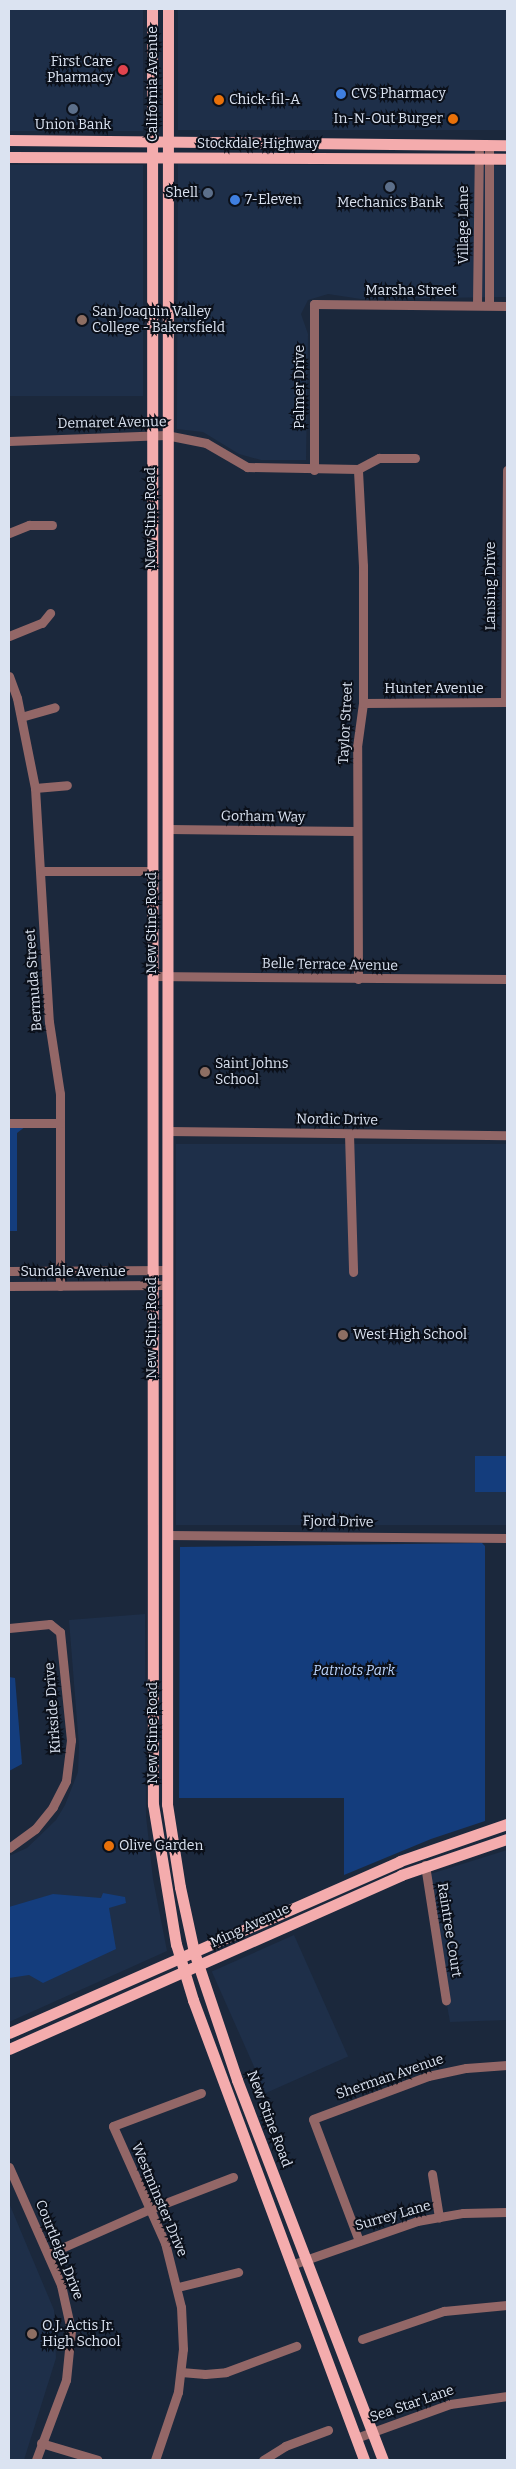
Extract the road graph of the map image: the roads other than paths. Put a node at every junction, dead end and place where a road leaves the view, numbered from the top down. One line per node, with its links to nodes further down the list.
1 (152, 9): 4 (main road, California Avenue)
2 (168, 9): 5 (main road, California Avenue)
3 (9, 140): 4 (main road, Stockdale Highway)
4 (150, 141): 5 (main road, Stockdale Highway); 10 (main road, California Avenue)
5 (168, 141): 6 (main road, Stockdale Highway); 11 (main road, California Avenue)
6 (392, 144): 7 (main road, Stockdale Highway); 12 (main road)
7 (484, 145): 8 (main road, Stockdale Highway); 13 (street)
8 (507, 145)
9 (9, 156): 10 (main road, Stockdale Highway)
10 (150, 158): 11 (main road, Stockdale Highway); 15 (main road, New Stine Road)
11 (168, 158): 12 (main road, Stockdale Highway); 16 (main road, New Stine Road)
12 (345, 159): 13 (main road, Stockdale Highway)
13 (484, 159): 14 (main road, Stockdale Highway); 18 (street, Village Lane); 19 (street)
14 (507, 160)
15 (150, 286): 16 (main road); 22 (main road, New Stine Road)
16 (167, 286): 21 (main road, New Stine Road)
17 (314, 304): 18 (street, Marsha Street); 26 (street, Palmer Drive)
18 (477, 306): 19 (street, Marsha Street)
19 (489, 306): 20 (street, Marsha Street)
20 (507, 306)
21 (166, 435): 22 (street, Demaret Avenue); 26 (street, Demaret Avenue); 39 (main road, New Stine Road)
22 (151, 437): 23 (street, Demaret Avenue); 41 (main road, New Stine Road)
23 (9, 441)
24 (415, 458): 25 (street)
25 (358, 469): 26 (street, Demaret Avenue); 33 (street, Taylor Street)
26 (314, 470)
27 (506, 470): 34 (street, Lansing Drive)
28 (52, 525): 29 (street)
29 (9, 533)
30 (50, 613): 31 (street)
31 (9, 636)
32 (9, 676): 36 (street, Bermuda Street)
33 (363, 702): 34 (street, Hunter Avenue); 40 (street, Taylor Street)
34 (505, 702)
35 (55, 707): 36 (street)
36 (21, 717): 38 (street, Bermuda Street)
37 (67, 785): 38 (street)
38 (35, 788): 42 (street, Bermuda Street)
39 (168, 830): 40 (street, Gorham Way); 44 (main road, New Stine Road)
40 (358, 832): 45 (street, Taylor Street)
41 (151, 870): 42 (street); 43 (main road, New Stine Road)
42 (41, 871): 48 (street, Bermuda Street)
43 (152, 976): 44 (street, Belle Terrace Avenue); 52 (main road, New Stine Road)
44 (168, 976): 45 (street, Belle Terrace Avenue); 49 (main road, New Stine Road)
45 (358, 979): 46 (street, Belle Terrace Avenue)
46 (507, 980)
47 (9, 1123): 48 (street)
48 (60, 1123): 54 (street, Bermuda Street)
49 (167, 1131): 50 (street, Nordic Drive); 53 (main road, New Stine Road)
50 (349, 1134): 51 (street, Nordic Drive); 56 (street)
51 (507, 1135)
52 (152, 1270): 53 (street, Sundale Avenue); 54 (street, Sundale Avenue); 57 (main road, New Stine Road)
53 (167, 1270): 58 (main road, New Stine Road)
54 (61, 1271): 55 (street, Sundale Avenue); 60 (street, Bermuda Street)
55 (9, 1272)
56 (353, 1272)
57 (153, 1285): 58 (street, Sundale Avenue); 60 (street, Sundale Avenue); 61 (main road, New Stine Road)
58 (167, 1285): 62 (main road, New Stine Road)
59 (9, 1286): 60 (street, Sundale Avenue)
60 (60, 1286)
61 (153, 1474): 62 (main road); 64 (main road, New Stine Road)
62 (168, 1534): 63 (street, Fjord Drive); 65 (main road, New Stine Road)
63 (507, 1538)
64 (153, 1544): 65 (main road); 73 (main road, New Stine Road)
65 (168, 1585): 72 (main road, New Stine Road)
66 (9, 1628): 70 (street, Kirkside Drive)
67 (507, 1824): 68 (main road, Ming Avenue)
68 (489, 1829): 71 (main road); 72 (main road, Ming Avenue)
69 (507, 1839): 71 (main road, Ming Avenue)
70 (9, 1848)
71 (426, 1865): 74 (main road, Ming Avenue); 76 (street, Raintree Court)
72 (194, 1952): 73 (main road, Ming Avenue); 74 (main road, New Stine Road)
73 (180, 1959): 75 (main road, New Stine Road); 77 (main road, Ming Avenue)
74 (199, 1966): 75 (main road, Ming Avenue); 89 (main road, New Stine Road)
75 (184, 1972): 78 (main road, Ming Avenue); 90 (main road, New Stine Road)
76 (446, 2000)
77 (9, 2033)
78 (9, 2049)
79 (507, 2065): 87 (street, Sherman Avenue)
80 (201, 2093): 84 (street, Westminster Drive)
81 (9, 2167): 88 (street, Courtleigh Drive)
82 (432, 2174): 86 (street)
83 (233, 2178): 84 (street)
84 (150, 2209): 88 (street); 92 (street, Westminster Drive)
85 (507, 2212): 86 (street, Surrey Lane)
86 (439, 2217): 87 (street, Surrey Lane)
87 (359, 2240): 89 (street, Surrey Lane)
88 (48, 2254): 101 (street, Courtleigh Drive)
89 (307, 2258): 90 (street, Surrey Lane); 99 (main road, New Stine Road)
90 (291, 2265): 100 (main road, New Stine Road)
91 (238, 2272): 92 (street)
92 (178, 2288): 96 (street, Westminster Drive)
93 (507, 2305): 94 (street)
94 (362, 2339)
95 (296, 2346): 96 (street)
96 (181, 2372): 104 (street, Westminster Drive)
97 (507, 2396): 99 (street, Sea Star Lane)
98 (328, 2430): 105 (street)
99 (372, 2432): 100 (street, Sea Star Lane); 107 (main road, New Stine Road)
100 (356, 2438): 106 (main road, New Stine Road)
101 (41, 2443): 102 (street, Courtleigh Drive); 103 (street)
102 (36, 2460)
103 (98, 2460)
104 (155, 2460)
105 (263, 2460)
106 (364, 2460)
107 (383, 2460)

